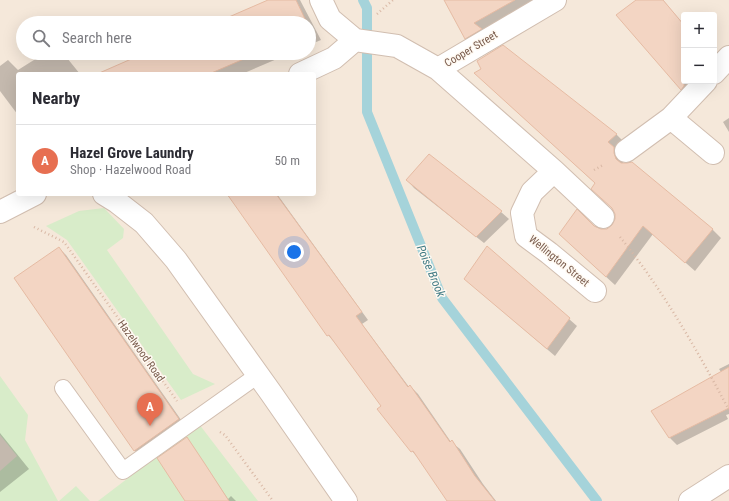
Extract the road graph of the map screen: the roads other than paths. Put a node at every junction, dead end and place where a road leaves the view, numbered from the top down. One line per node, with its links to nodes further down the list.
1 (321, 0): 3 (street)
2 (555, 0): 5 (street, Cooper Street)
3 (355, 40): 5 (street, Cooper Street); 7 (street)
4 (729, 57): 6 (street)
5 (438, 69): 12 (street)
6 (717, 70)
7 (304, 72)
8 (703, 84): 9 (street)
9 (671, 118): 10 (street); 11 (street)
10 (626, 151)
11 (713, 153)
12 (562, 178): 16 (street); 17 (street, Wellington Street)
13 (31, 196): 15 (street)
14 (107, 196): 18 (street)
15 (1, 212)
16 (603, 217)
17 (595, 291)
18 (258, 375): 19 (lane); 21 (street)
19 (63, 388)
20 (729, 476): 22 (street)
21 (346, 501)
22 (690, 501)

